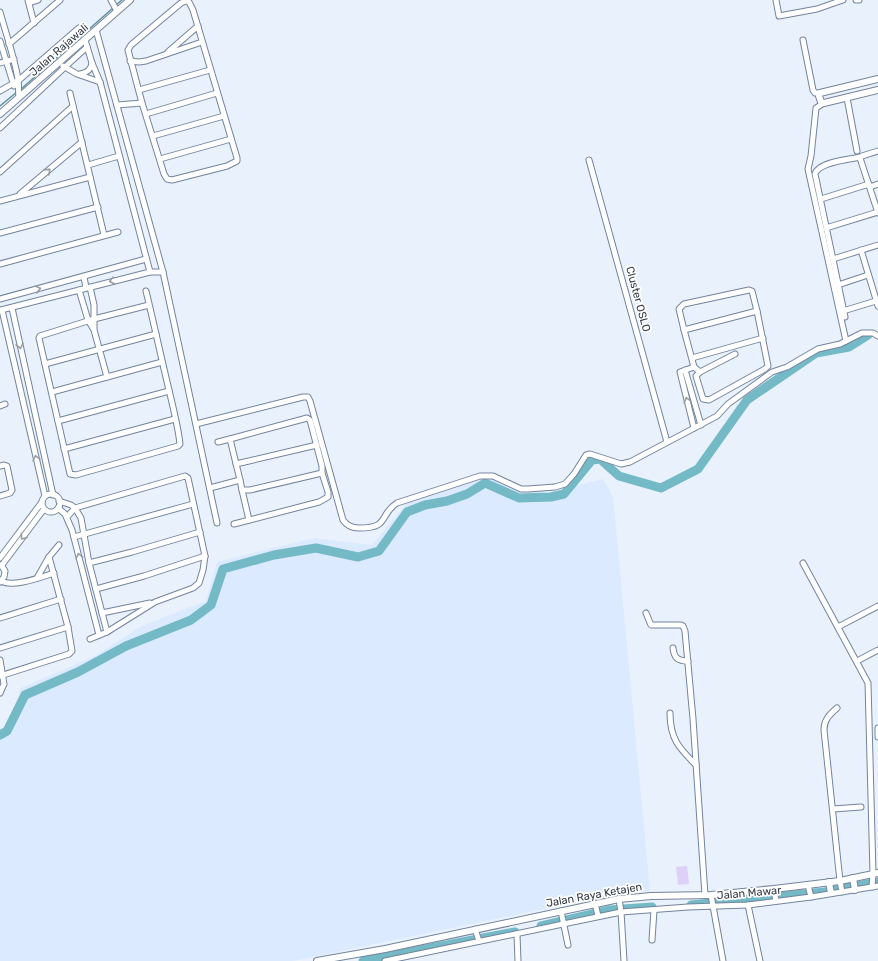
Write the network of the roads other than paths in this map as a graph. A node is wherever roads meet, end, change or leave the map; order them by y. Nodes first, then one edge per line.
1 (38, 0) edge
2 (60, 0) edge
3 (130, 0) edge
4 (776, 0) edge
5 (843, 0) edge
6 (28, 1) edge
7 (833, 2) edge
8 (114, 6) edge
9 (0, 12) edge
10 (34, 23) junction
11 (198, 26) junction
12 (79, 28) dead end
13 (96, 30) junction
14 (85, 40) junction
15 (803, 40) dead end
16 (0, 41) edge
17 (202, 42) junction
18 (9, 44) junction
19 (88, 48) junction
20 (165, 54) junction
21 (14, 59) junction
22 (6, 61) junction
23 (130, 61) junction
24 (0, 63) edge
25 (92, 63) junction
26 (62, 65) junction
27 (210, 70) junction
28 (77, 74) junction
29 (878, 79) edge
30 (19, 80) junction
31 (100, 82) junction
32 (12, 84) junction
33 (139, 90) junction
34 (878, 90) edge
35 (0, 91) edge
36 (19, 92) junction
37 (70, 93) dead end
38 (217, 93) junction
39 (819, 93) junction
40 (847, 98) junction
41 (142, 102) junction
42 (824, 103) junction
43 (117, 105) junction
44 (73, 106) junction
45 (816, 108) junction
46 (0, 114) edge
47 (146, 114) junction
48 (224, 116) junction
49 (0, 128) edge
50 (153, 136) junction
51 (231, 140) junction
52 (82, 142) junction
53 (857, 151) dead end
54 (878, 151) edge
55 (119, 156) junction
56 (861, 157) junction
57 (160, 159) junction
58 (589, 160) dead end
59 (88, 165) junction
60 (0, 172) edge
61 (90, 177) junction
62 (878, 184) edge
63 (869, 185) junction
64 (18, 196) junction
65 (821, 199) junction
66 (0, 201) edge
67 (98, 207) junction
68 (878, 212) edge
69 (826, 228) junction
70 (118, 232) dead end
71 (0, 233) edge
72 (104, 235) junction
73 (878, 245) edge
74 (861, 250) junction
75 (146, 259) junction
76 (833, 259) junction
77 (0, 264) edge
78 (150, 272) junction
79 (163, 272) junction
80 (868, 275) junction
81 (84, 277) junction
82 (838, 285) junction
83 (88, 288) junction
84 (79, 290) junction
85 (146, 291) dead end
86 (0, 299) edge
87 (93, 302) junction
88 (877, 303) edge
89 (149, 304) junction
90 (84, 305) junction
91 (12, 308) junction
92 (1, 310) edge
93 (757, 311) junction
94 (843, 311) junction
95 (94, 318) junction
96 (845, 318) dead end
97 (88, 320) junction
98 (94, 330) junction
99 (684, 330) junction
100 (156, 334) junction
101 (878, 336) edge
102 (763, 338) junction
103 (846, 340) junction
104 (98, 350) junction
105 (735, 354) dead end
106 (692, 358) junction
107 (162, 362) junction
108 (45, 364) junction
109 (694, 367) junction
110 (682, 371) junction
111 (700, 372) junction
112 (107, 377) junction
113 (52, 392) junction
114 (169, 392) junction
115 (175, 419) junction
116 (58, 421) junction
117 (196, 424) junction
118 (701, 425) junction
119 (694, 428) junction
120 (230, 439) junction
121 (218, 442) dead end
122 (667, 442) junction
123 (317, 445) junction
124 (64, 448) junction
125 (236, 464) junction
126 (0, 466) edge
127 (322, 473) junction
128 (240, 480) junction
129 (210, 488) junction
130 (242, 490) junction
131 (53, 494) junction
132 (0, 496) edge
133 (45, 496) junction
134 (59, 501) junction
135 (42, 502) junction
136 (193, 504) junction
137 (58, 508) junction
138 (75, 508) junction
139 (44, 509) junction
140 (67, 517) junction
141 (249, 520) junction
142 (217, 523) dead end
143 (234, 524) dead end
144 (200, 532) junction
145 (83, 535) junction
146 (74, 537) junction
147 (59, 545) dead end
148 (205, 556) junction
149 (49, 557) junction
150 (0, 558) edge
151 (89, 563) junction
152 (803, 563) dead end
153 (1, 565) edge
154 (54, 573) junction
155 (92, 577) junction
156 (37, 578) junction
157 (84, 579) junction
158 (0, 582) edge
159 (96, 590) junction
160 (60, 599) junction
161 (155, 602) junction
162 (99, 603) junction
163 (91, 606) junction
164 (878, 606) edge
165 (102, 613) junction
166 (646, 614) dead end
167 (0, 618) edge
168 (68, 627) junction
169 (838, 627) junction
170 (106, 632) junction
171 (98, 634) junction
172 (90, 639) dead end
173 (0, 648) edge
174 (673, 648) dead end
175 (878, 650) edge
176 (0, 660) edge
177 (688, 661) junction
178 (857, 661) junction
179 (2, 675) edge
180 (0, 693) edge
181 (837, 708) dead end
182 (670, 713) dead end
183 (878, 728) edge
184 (878, 737) edge
185 (696, 765) junction
186 (861, 807) dead end
187 (833, 809) junction
188 (874, 875) edge
189 (854, 884) junction
190 (872, 886) junction
191 (878, 886) edge
192 (841, 887) junction
193 (830, 889) junction
194 (810, 891) junction
195 (775, 896) junction
196 (710, 900) junction
197 (619, 901) junction
198 (748, 905) junction
199 (597, 910) junction
200 (654, 910) junction
201 (621, 911) junction
202 (562, 913) junction
203 (564, 922) junction
204 (476, 930) junction
205 (517, 934) junction
206 (479, 940) junction
207 (652, 940) dead end
208 (568, 946) dead end
209 (317, 961) edge
210 (384, 961) edge
211 (518, 961) edge
212 (624, 961) edge
213 (723, 961) edge
214 (760, 961) edge

1 - 6 street
2 - 10 street
3 - 8 street, Jalan Rajawali
4 - 7 street
5 - 7 street
6 - 10 street
8 - 13 street, Jalan Rajawali
9 - 18 street
10 - 18 street
11 - 17 street
11 - 20 street
11 - 23 street
12 - 30 street
13 - 14 street, Jalan Rajawali
13 - 43 street
14 - 19 street
14 - 26 street, Jalan Rajawali
15 - 39 street
16 - 22 street
17 - 20 street
17 - 27 street
18 - 21 street
19 - 25 street
19 - 26 street
20 - 23 street
21 - 22 street
21 - 30 street
22 - 24 street
22 - 32 street
23 - 33 street
25 - 28 street
25 - 31 street
26 - 28 street
26 - 36 street, Jalan Rajawali
26 - 49 street
27 - 33 street
27 - 38 street
28 - 31 street
29 - 39 street
30 - 32 street
30 - 36 street
31 - 55 street
32 - 35 street
32 - 36 street
33 - 41 street
34 - 40 street
36 - 46 street, Jalan Rajawali
37 - 44 street
38 - 47 street
38 - 48 street
39 - 42 street
39 - 45 street
40 - 42 street
40 - 53 street
41 - 43 street
41 - 47 street
42 - 45 street
43 - 79 street
44 - 52 street
44 - 60 street
45 - 103 street
47 - 50 street
48 - 50 street
48 - 51 street
50 - 57 street
51 - 57 street
51 - 57 street
52 - 59 street
64 -> 52 street
54 - 56 street
55 - 59 street
55 - 75 street
56 - 63 street
56 - 65 street
58 - 122 street, Cluster OSLO
59 - 61 street
61 - 64 street
61 - 67 street
62 - 63 street
63 - 65 street
63 - 68 street
64 - 66 street
65 - 69 street
67 - 71 street
67 - 72 street
68 - 69 street
69 - 76 street
70 - 72 street
72 - 77 street
73 - 74 street
74 - 76 street
74 - 80 street
75 - 78 street
75 - 81 street
76 - 82 street
78 - 79 street
78 -> 83 street
79 - 117 street
80 - 82 street
80 - 88 street
81 - 83 street
86 -> 81 street
82 - 94 street
83 - 84 street
83 - 87 street
84 - 90 street
84 - 91 street
85 - 89 street
87 - 90 street
87 - 95 street
88 - 94 street
89 - 95 street
89 - 100 street
90 - 97 street
91 - 92 street
91 -> 131 street
133 -> 92 street
93 - 99 street
93 - 99 street
93 - 102 street
94 - 96 street
95 - 97 street
95 - 98 street
97 - 98 street
97 - 108 street
98 - 104 street
99 - 106 street
100 - 104 street
100 - 107 street
101 - 103 street
102 - 106 street
102 - 111 street
103 - 118 street
104 - 108 street
104 - 112 street
105 - 111 street
106 - 109 street
107 - 112 street
107 - 114 street
108 - 113 street
109 - 110 street
109 - 111 street
110 - 118 street
119 -> 110 street
112 - 113 street
113 - 116 street
114 - 115 street
114 - 116 street
115 - 124 street
115 - 124 street
116 - 124 street
117 - 122 street
117 - 129 street
118 - 119 street
119 - 122 street
120 - 121 street
120 - 123 street
120 - 125 street
123 - 125 street
123 - 127 street
125 - 128 street
126 - 132 street
127 - 130 street
127 - 141 street
128 - 129 street
128 - 130 street
129 - 142 street
130 - 141 street
131 - 133 street
131 - 134 street
133 - 135 street
134 - 137 street
134 - 138 street
135 - 139 street
135 - 150 street
136 - 138 street
136 - 144 street
136 - 145 street
137 - 139 street
137 - 140 street
138 - 140 street
138 - 145 street
139 -> 153 street
140 - 146 street
141 - 143 street
144 - 148 street
144 - 151 street
145 - 146 street
145 - 151 street
157 -> 146 street
147 - 149 street
148 - 159 street
148 - 161 street
149 - 154 street
149 - 156 street
151 - 155 street
152 - 169 street
153 - 158 street
154 - 156 street
154 - 160 street
155 - 157 street
155 - 159 street
156 - 158 street
157 - 163 street
159 - 162 street
160 - 167 street
160 - 168 street
161 - 165 street
161 - 170 street
162 - 163 street
162 - 165 street
163 - 171 street
164 - 169 street
165 - 170 street
166 - 177 street
168 - 173 street
168 - 179 street
169 - 178 street
170 - 171 street
171 - 172 street
174 - 177 street
175 - 178 street
176 - 179 street
177 - 185 street
178 - 188 street
179 - 180 street
181 - 187 street
182 - 185 street
183 - 184 street
185 - 196 street
186 - 187 street
187 - 192 street
188 - 189 street, Jalan Raya Ketajen
188 - 190 street
189 - 190 street, Jalan Mawar
189 - 192 street, Jalan Raya Ketajen
189 - 192 street, Jalan Mawar
190 - 191 street, Jalan Mawar
192 - 193 street, Jalan Raya Ketajen
192 - 193 street, Jalan Mawar
193 - 194 street, Jalan Raya Ketajen
193 - 194 street, Jalan Mawar
194 - 195 street, Jalan Raya Ketajen
194 - 195 street, Jalan Mawar
195 - 196 street, Jalan Raya Ketajen
195 - 198 street, Jalan Mawar
196 - 197 street, Jalan Raya Ketajen
196 - 198 street, Jalan Mawar
196 - 200 street, Jalan Mawar
196 - 213 street
197 - 199 street, Jalan Raya Ketajen
197 - 201 street
198 - 214 street
199 - 201 street, Jalan Mawar
199 - 202 street, Jalan Raya Ketajen
199 - 203 street, Jalan Mawar
200 - 201 street, Jalan Mawar
200 - 207 street
201 - 212 street
202 - 203 street
202 - 204 street, Jalan Raya Ketajen
203 - 205 street, Jalan Mawar
203 - 208 street
204 - 206 street
204 - 209 street, Jalan Raya Ketajen
205 - 206 street, Jalan Mawar
205 - 211 street
206 - 210 street, Jalan Mawar

